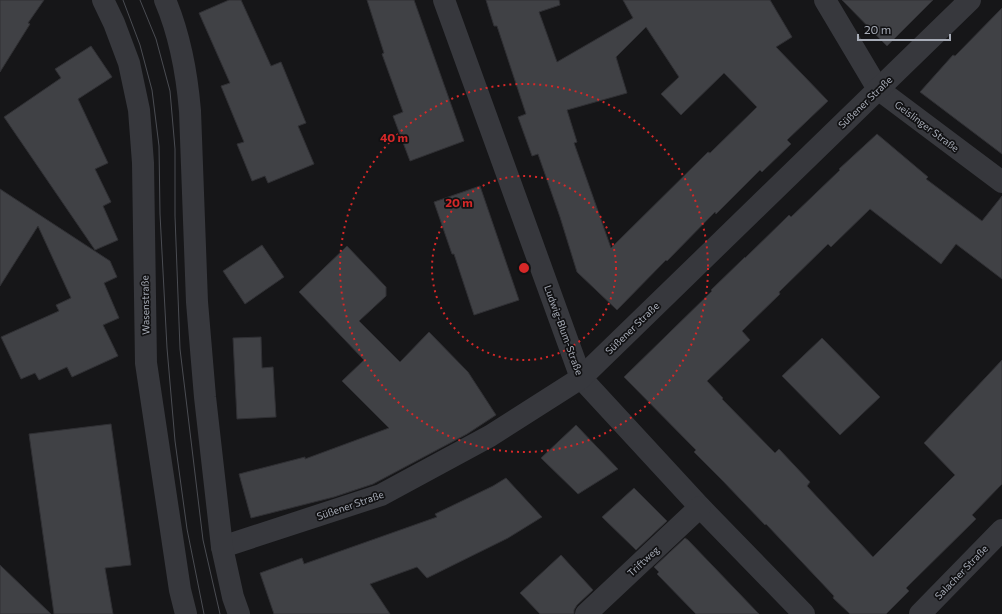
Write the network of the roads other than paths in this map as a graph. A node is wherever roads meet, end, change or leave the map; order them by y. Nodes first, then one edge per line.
1 (103, 0) edge
2 (165, 0) edge
3 (444, 0) edge
4 (825, 0) edge
5 (970, 0) edge
6 (878, 89) junction
7 (1002, 182) edge
8 (581, 378) junction
9 (700, 507) junction
10 (999, 538) edge
11 (222, 547) junction
12 (186, 614) edge
13 (239, 614) edge
14 (586, 614) edge
15 (804, 614) edge
16 (920, 614) edge

1 - 12 street, Wasenstraße
2 - 11 street
3 - 8 street, Ludwig-Blum-Straße
4 - 6 street, Geislinger Straße
5 - 6 street, Süßener Straße
6 - 7 street, Geislinger Straße
6 - 8 street, Süßener Straße
8 - 9 street, Ludwig-Blum-Straße
8 - 11 street, Süßener Straße
9 - 14 street, Triftweg
9 - 15 street, Ludwig-Blum-Straße
10 - 16 street, Salacher Straße
11 - 13 street

